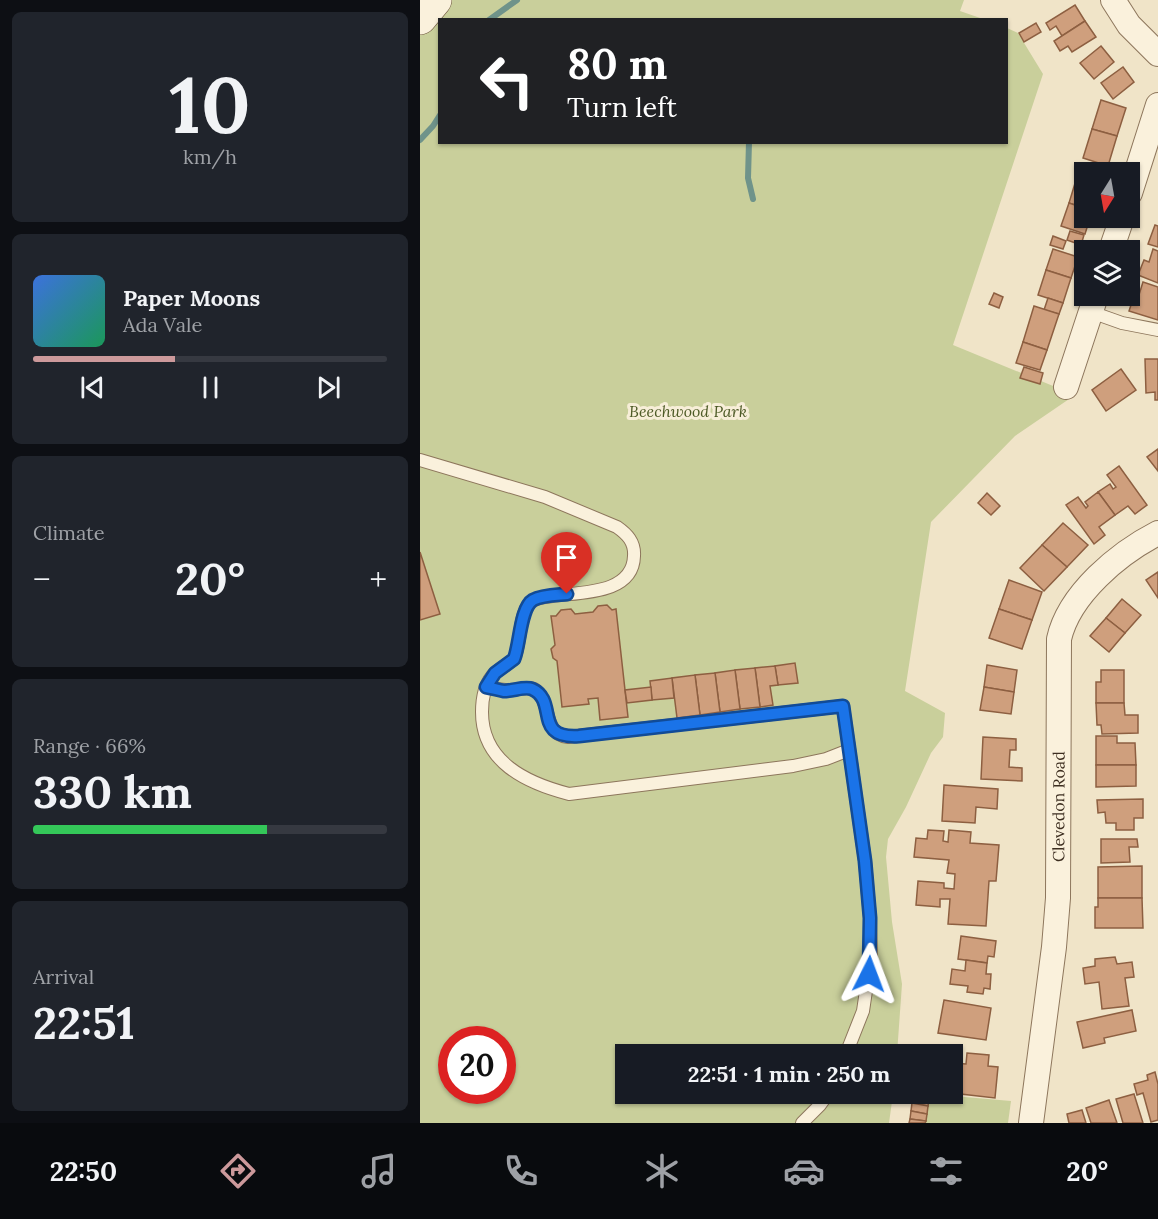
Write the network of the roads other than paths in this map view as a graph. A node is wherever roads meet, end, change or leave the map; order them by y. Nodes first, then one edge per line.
1 (1113, 0) edge
2 (1158, 54) edge
3 (1158, 105) edge
4 (1140, 162) edge
5 (1093, 306) edge
6 (1097, 306) edge
7 (1158, 330) edge
8 (1066, 387) dead end
9 (420, 460) edge
10 (1158, 532) edge
11 (486, 687) junction
12 (849, 750) junction
13 (850, 1044) edge
14 (821, 1104) edge
15 (802, 1123) edge
16 (1031, 1123) edge

1 - 2 street
3 - 4 street
5 - 8 street
6 - 7 lane
9 - 11 lane
10 - 16 street, Clevedon Road
11 - 12 lane
11 - 12 lane
12 - 13 lane
14 - 15 lane

